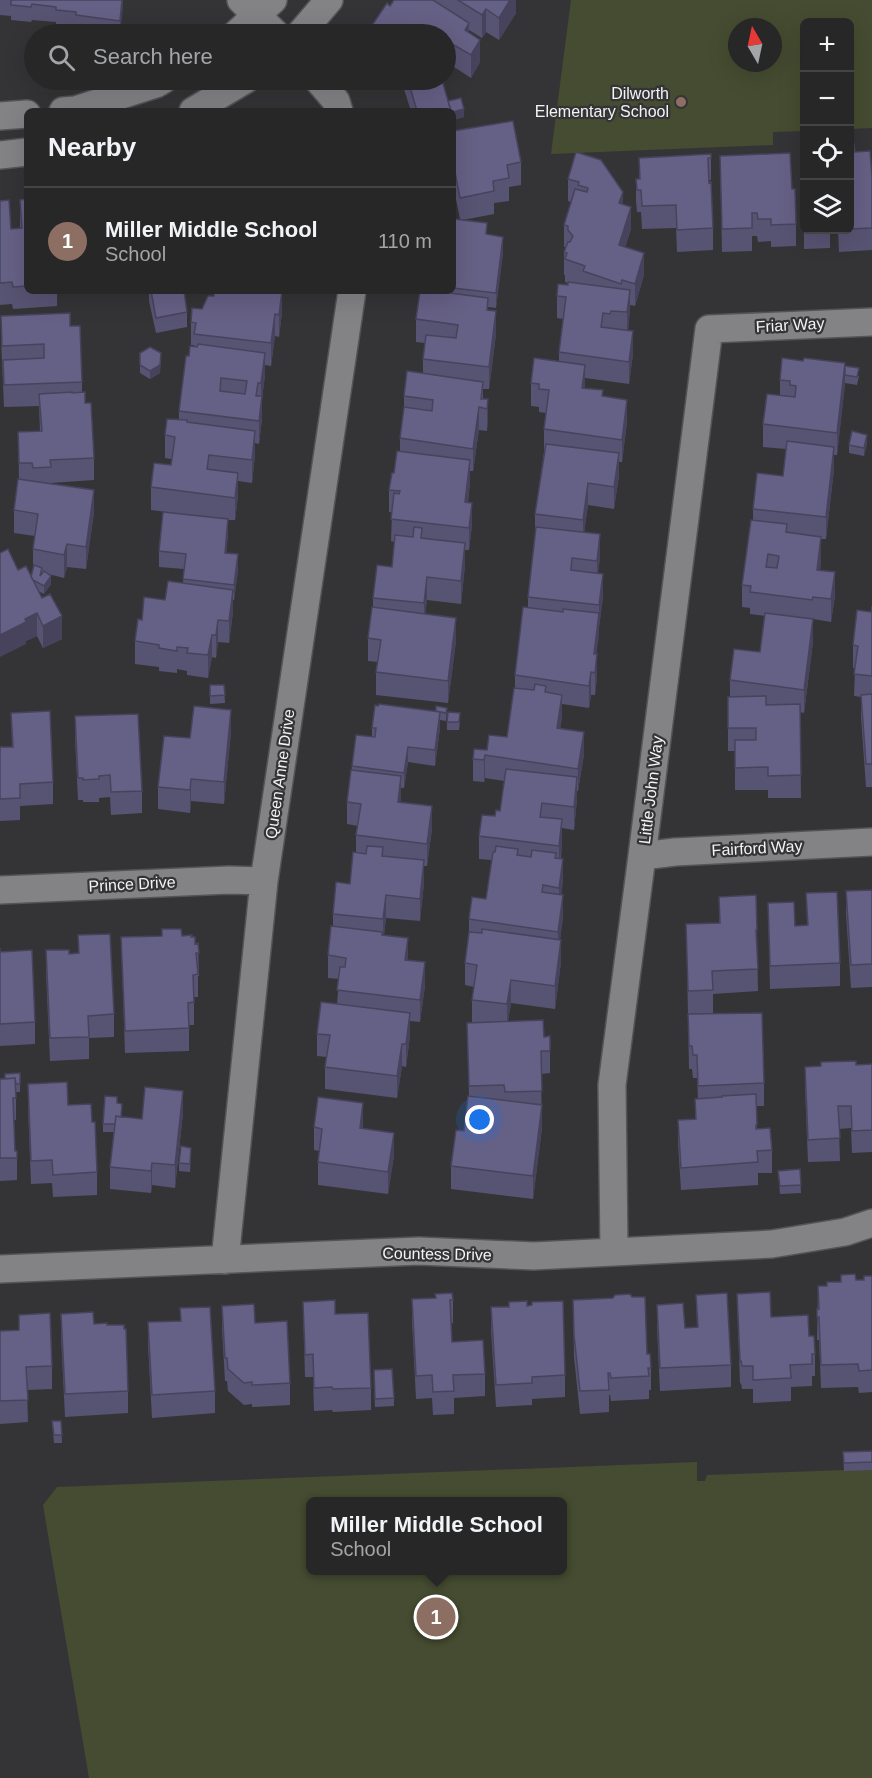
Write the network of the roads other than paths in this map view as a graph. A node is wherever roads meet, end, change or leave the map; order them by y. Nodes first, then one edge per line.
1 (329, 0) edge
2 (262, 13) edge
3 (248, 24) edge
4 (309, 24) edge
5 (137, 90) edge
6 (228, 90) edge
7 (327, 90) edge
8 (81, 108) edge
9 (198, 108) edge
10 (338, 108) edge
11 (24, 114) edge
12 (0, 117) edge
13 (24, 152) edge
14 (0, 155) edge
15 (352, 294) edge
16 (872, 322) edge
17 (709, 329) joint
18 (872, 842) edge
19 (642, 856) junction
20 (264, 881) junction
21 (0, 890) edge
22 (872, 1223) edge
23 (614, 1251) junction
24 (225, 1260) junction
25 (0, 1269) edge

1 - 4 street
2 - 3 street
5 - 8 street
6 - 9 street
7 - 10 street
11 - 12 street
13 - 14 street
15 - 20 street, Queen Anne Drive
16 - 17 street, Friar Way
17 - 19 street, Little John Way
18 - 19 street, Fairford Way
19 - 23 street, Little John Way
20 - 21 street, Prince Drive
20 - 24 street, Queen Anne Drive
22 - 23 street, Countess Drive
23 - 24 street, Countess Drive
24 - 25 street, Countess Drive

